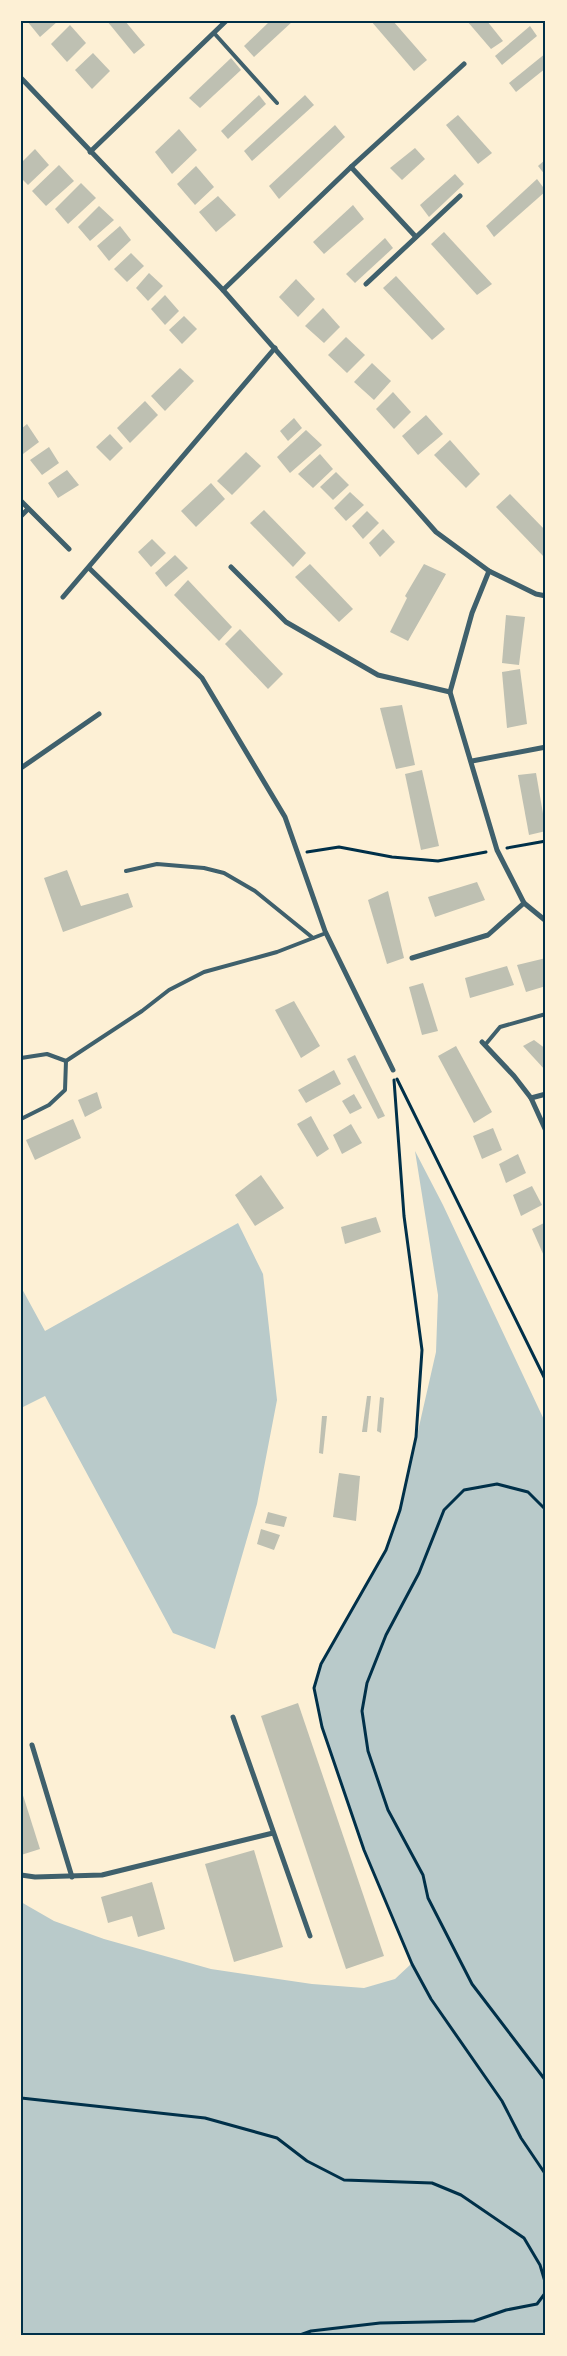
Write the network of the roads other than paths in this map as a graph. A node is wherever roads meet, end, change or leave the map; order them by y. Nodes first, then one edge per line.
1 (226, 21) edge
2 (214, 34) junction
3 (464, 64) dead end
4 (21, 78) edge
5 (277, 103) dead end
6 (90, 152) junction
7 (351, 167) junction
8 (460, 196) dead end
9 (416, 237) junction
10 (366, 284) dead end
11 (223, 290) junction
12 (275, 348) junction
13 (21, 501) edge
14 (28, 508) junction
15 (21, 516) edge
16 (69, 549) dead end
17 (231, 567) dead end
18 (89, 568) junction
19 (489, 571) junction
20 (546, 596) edge
21 (63, 597) dead end
22 (450, 692) junction
23 (99, 714) dead end
24 (546, 747) edge
25 (472, 761) junction
26 (21, 768) edge
27 (126, 871) dead end
28 (524, 903) junction
29 (546, 921) edge
30 (326, 933) junction
31 (313, 938) junction
32 (412, 958) dead end
33 (546, 1014) edge
34 (484, 1043) joint
35 (21, 1058) edge
36 (66, 1061) junction
37 (393, 1070) road end
38 (546, 1094) edge
39 (531, 1098) junction
40 (21, 1119) edge
41 (546, 1131) edge
42 (233, 1716) dead end
43 (32, 1745) dead end
44 (274, 1833) junction
45 (21, 1875) edge
46 (72, 1877) junction
47 (310, 1936) dead end

1 - 2 street
2 - 5 lane
2 - 6 street
3 - 7 street
4 - 6 street
6 - 11 street
7 - 9 street
7 - 11 street
8 - 9 street
9 - 10 street
11 - 12 street
12 - 18 street
12 - 19 street
13 - 14 street
14 - 15 street
14 - 16 street
17 - 22 street
18 - 21 street
18 - 30 street
19 - 20 street
19 - 22 street
22 - 25 street
23 - 26 street
24 - 25 street
25 - 28 street
27 - 31 lane
28 - 29 street
28 - 32 street
30 - 31 lane
30 - 37 street
31 - 36 lane
33 - 34 lane
34 - 39 street
35 - 36 lane
36 - 40 lane
38 - 39 street
39 - 41 street
42 - 44 street
43 - 46 street
44 - 46 street
44 - 47 street
45 - 46 street

